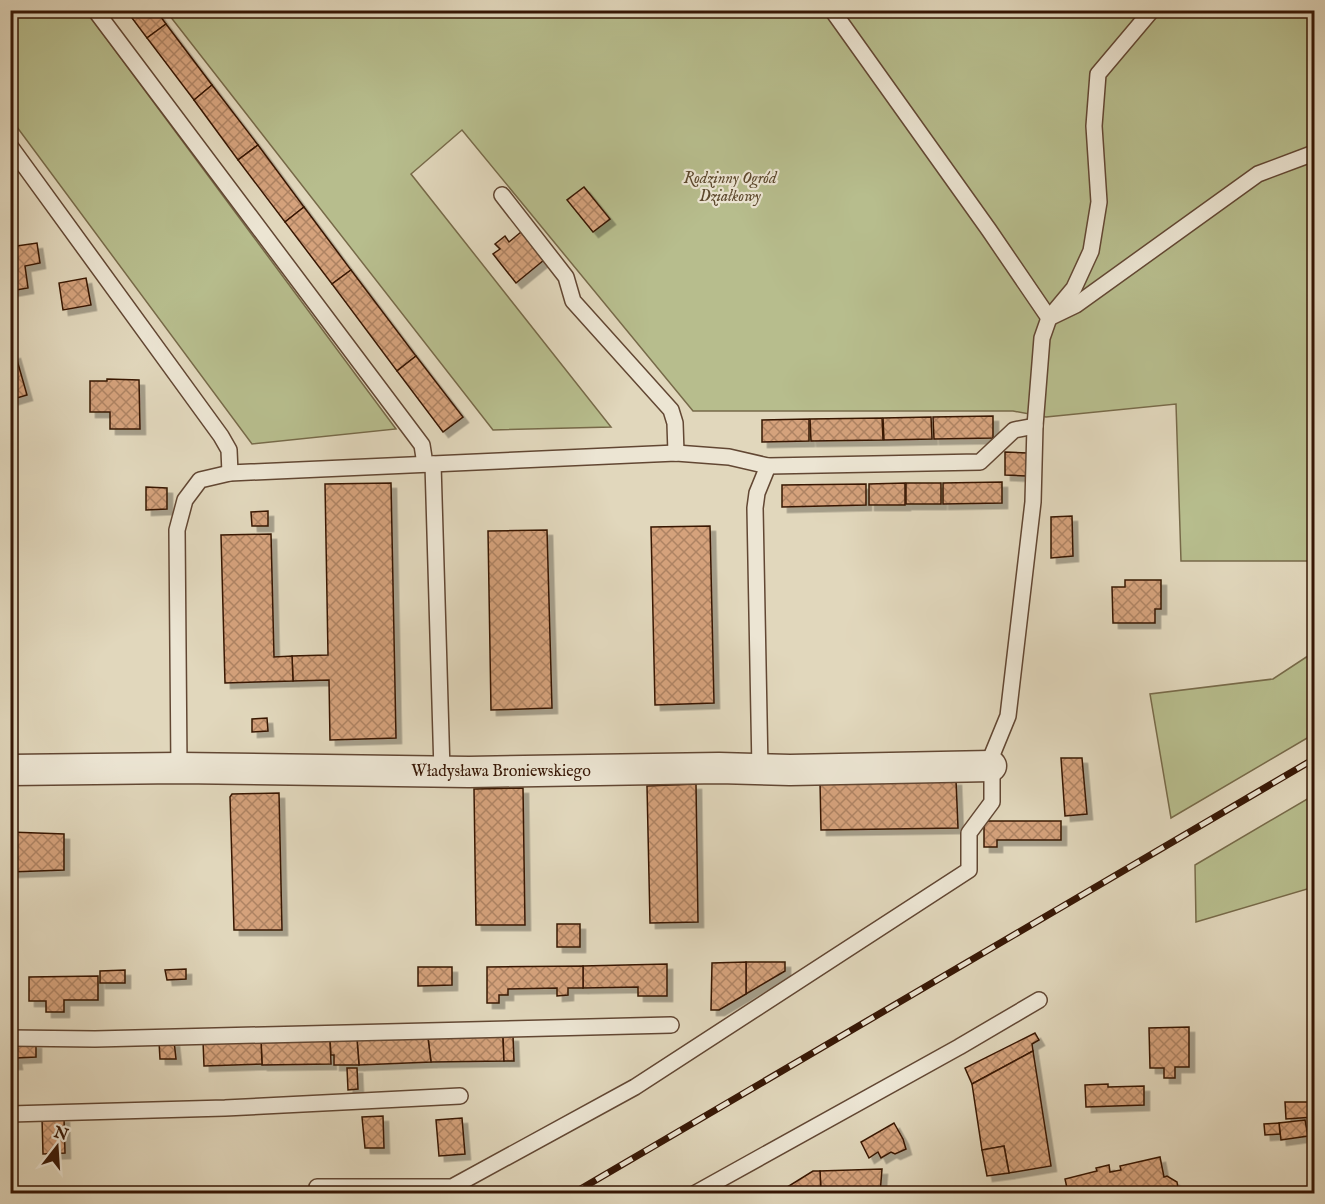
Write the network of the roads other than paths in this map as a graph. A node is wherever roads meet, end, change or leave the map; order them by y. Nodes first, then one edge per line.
1 (95, 10) edge
2 (832, 10) edge
3 (1152, 10) edge
4 (10, 146) edge
5 (1314, 153) edge
6 (502, 195) dead end
7 (1049, 318) junction
8 (1035, 426) junction
9 (676, 453) junction
10 (429, 464) junction
11 (768, 466) junction
12 (230, 473) junction
13 (991, 766) junction
14 (179, 768) junction
15 (760, 769) junction
16 (10, 770) edge
17 (442, 771) junction
18 (1039, 1000) dead end
19 (671, 1025) dead end
20 (10, 1038) edge
21 (460, 1096) dead end
22 (10, 1114) edge
23 (317, 1187) dead end
24 (694, 1194) edge

1 - 10 lane
2 - 7 lane
3 - 7 lane
4 - 12 lane
5 - 7 lane
6 - 9 lane
7 - 8 lane
8 - 11 lane
8 - 13 lane
9 - 10 lane
9 - 11 lane
10 - 12 lane
10 - 17 lane
11 - 15 lane
12 - 14 lane
13 - 15 street, Władysława Broniewskiego
13 - 23 lane
14 - 16 street, Władysława Broniewskiego
14 - 17 street, Władysława Broniewskiego
15 - 17 street, Władysława Broniewskiego
18 - 24 lane
19 - 20 lane
21 - 22 lane

